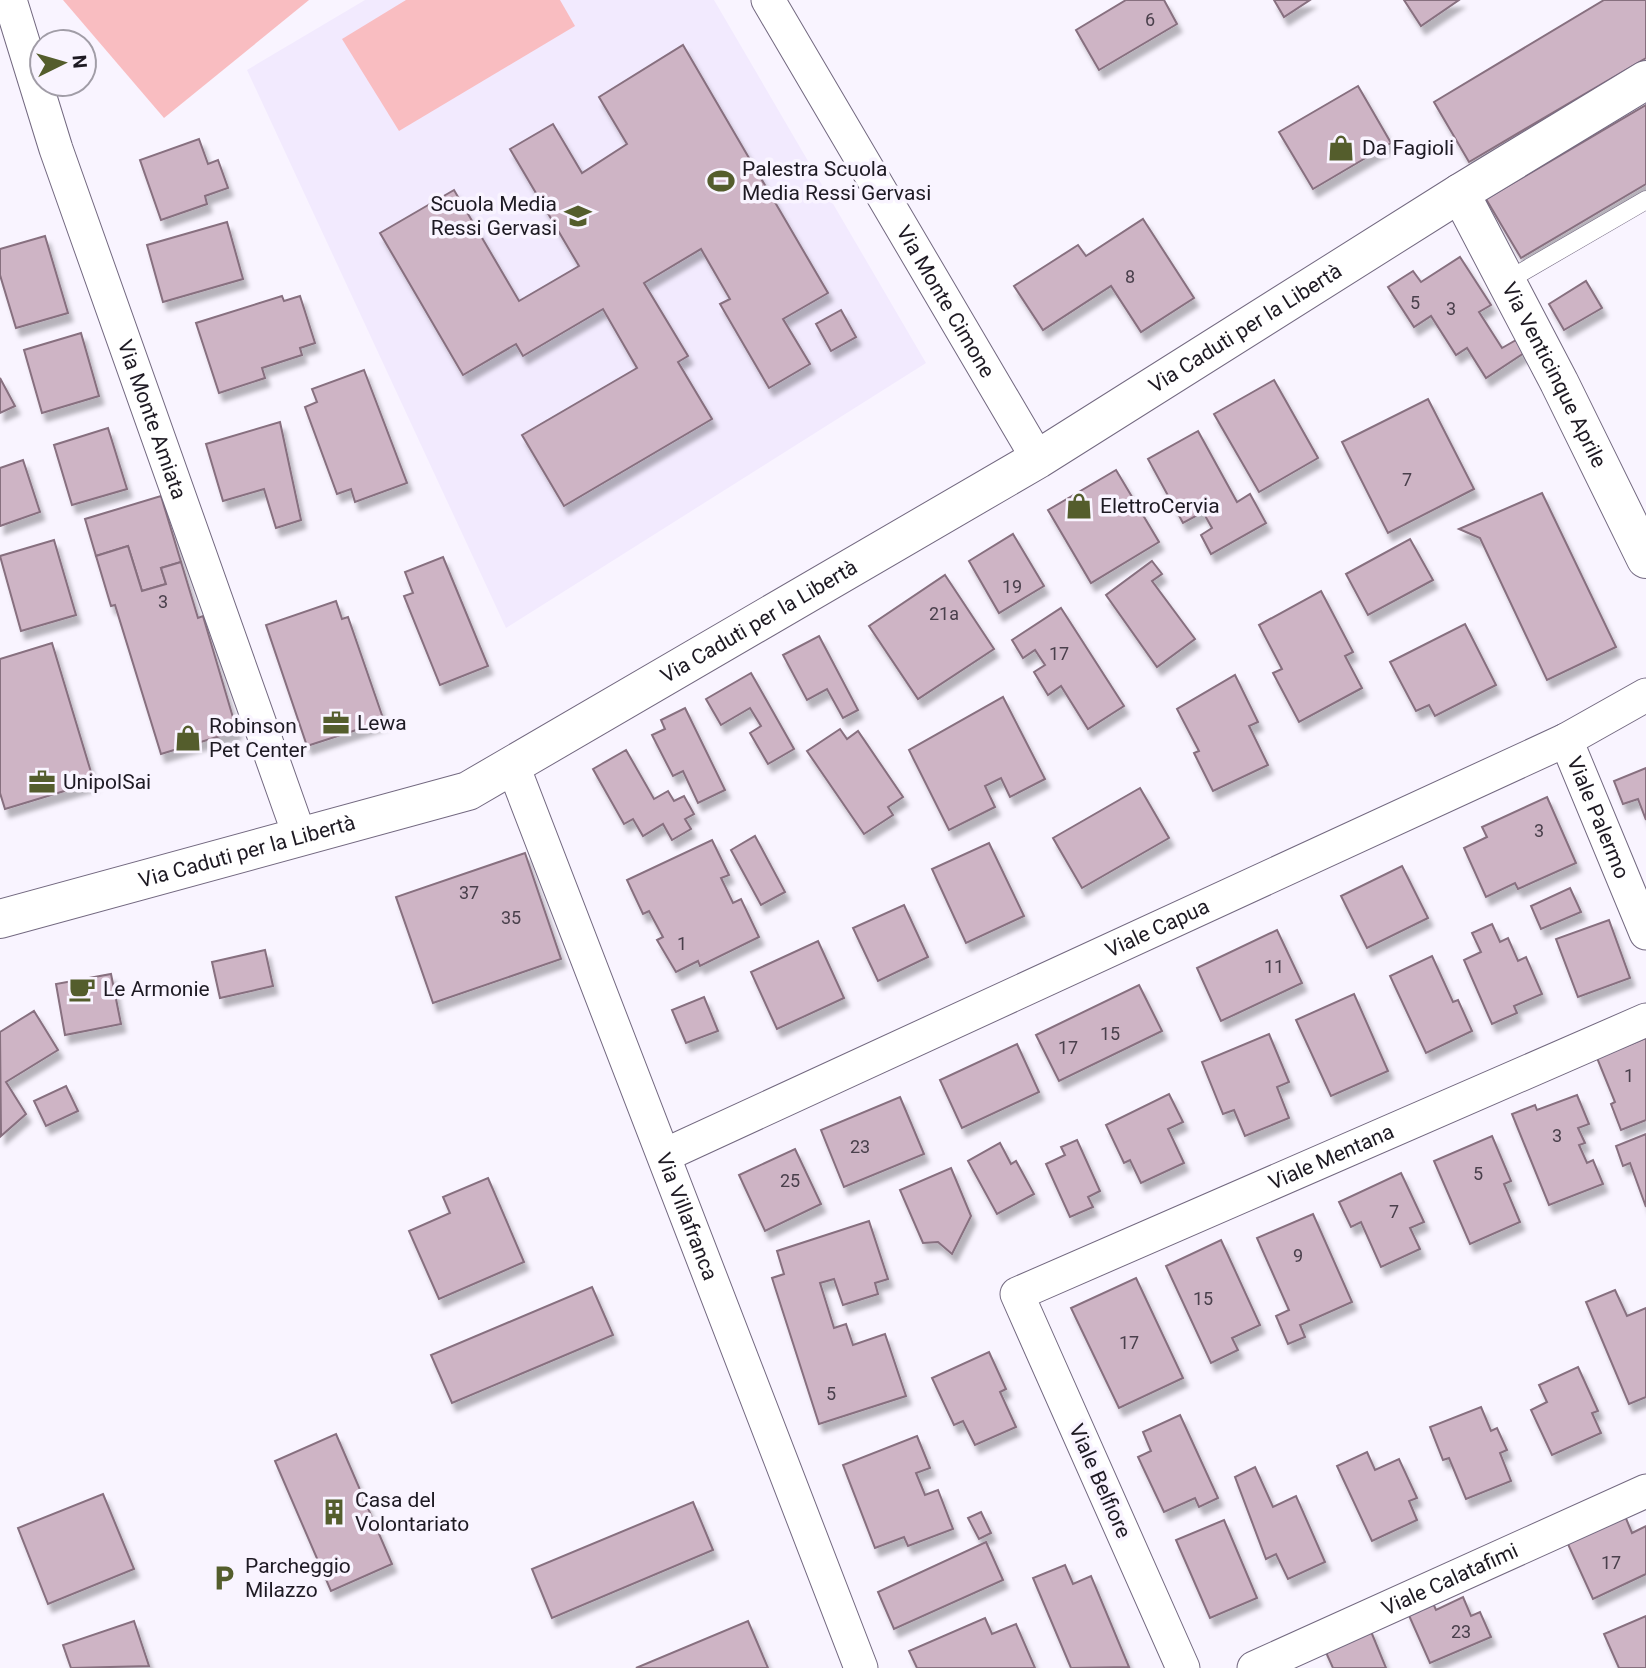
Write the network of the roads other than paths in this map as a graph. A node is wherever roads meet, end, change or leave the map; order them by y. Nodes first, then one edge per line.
1 (10, 0) edge
2 (768, 0) edge
3 (1646, 80) edge
4 (1460, 193) junction
5 (1646, 200) edge
6 (1505, 282) junction
7 (1038, 459) junction
8 (1646, 559) edge
9 (1646, 695) edge
10 (1566, 740) junction
11 (513, 766) junction
12 (300, 837) junction
13 (0, 919) edge
14 (1646, 933) edge
15 (1646, 1020) edge
16 (665, 1156) junction
17 (1017, 1294) joint
18 (1646, 1491) edge
19 (861, 1668) edge
20 (1183, 1668) edge
21 (1254, 1668) edge

1 - 12 street, Via Monte Amiata
2 - 7 street, Via Monte Cimone
3 - 4 street, Via Caduti per la Libertà
4 - 6 street, Via Venticinque Aprile
4 - 7 street, Via Caduti per la Libertà
5 - 6 lane
6 - 8 street, Via Venticinque Aprile
7 - 11 street, Via Caduti per la Libertà
9 - 10 street, Viale Capua
10 - 14 street, Viale Palermo
10 - 16 street, Viale Capua
11 - 12 street, Via Caduti per la Libertà
11 - 16 street, Via Villafranca
12 - 13 street, Via Caduti per la Libertà
15 - 17 street, Viale Mentana
16 - 19 street, Via Villafranca
17 - 20 street, Viale Belfiore
18 - 21 street, Viale Calatafimi

